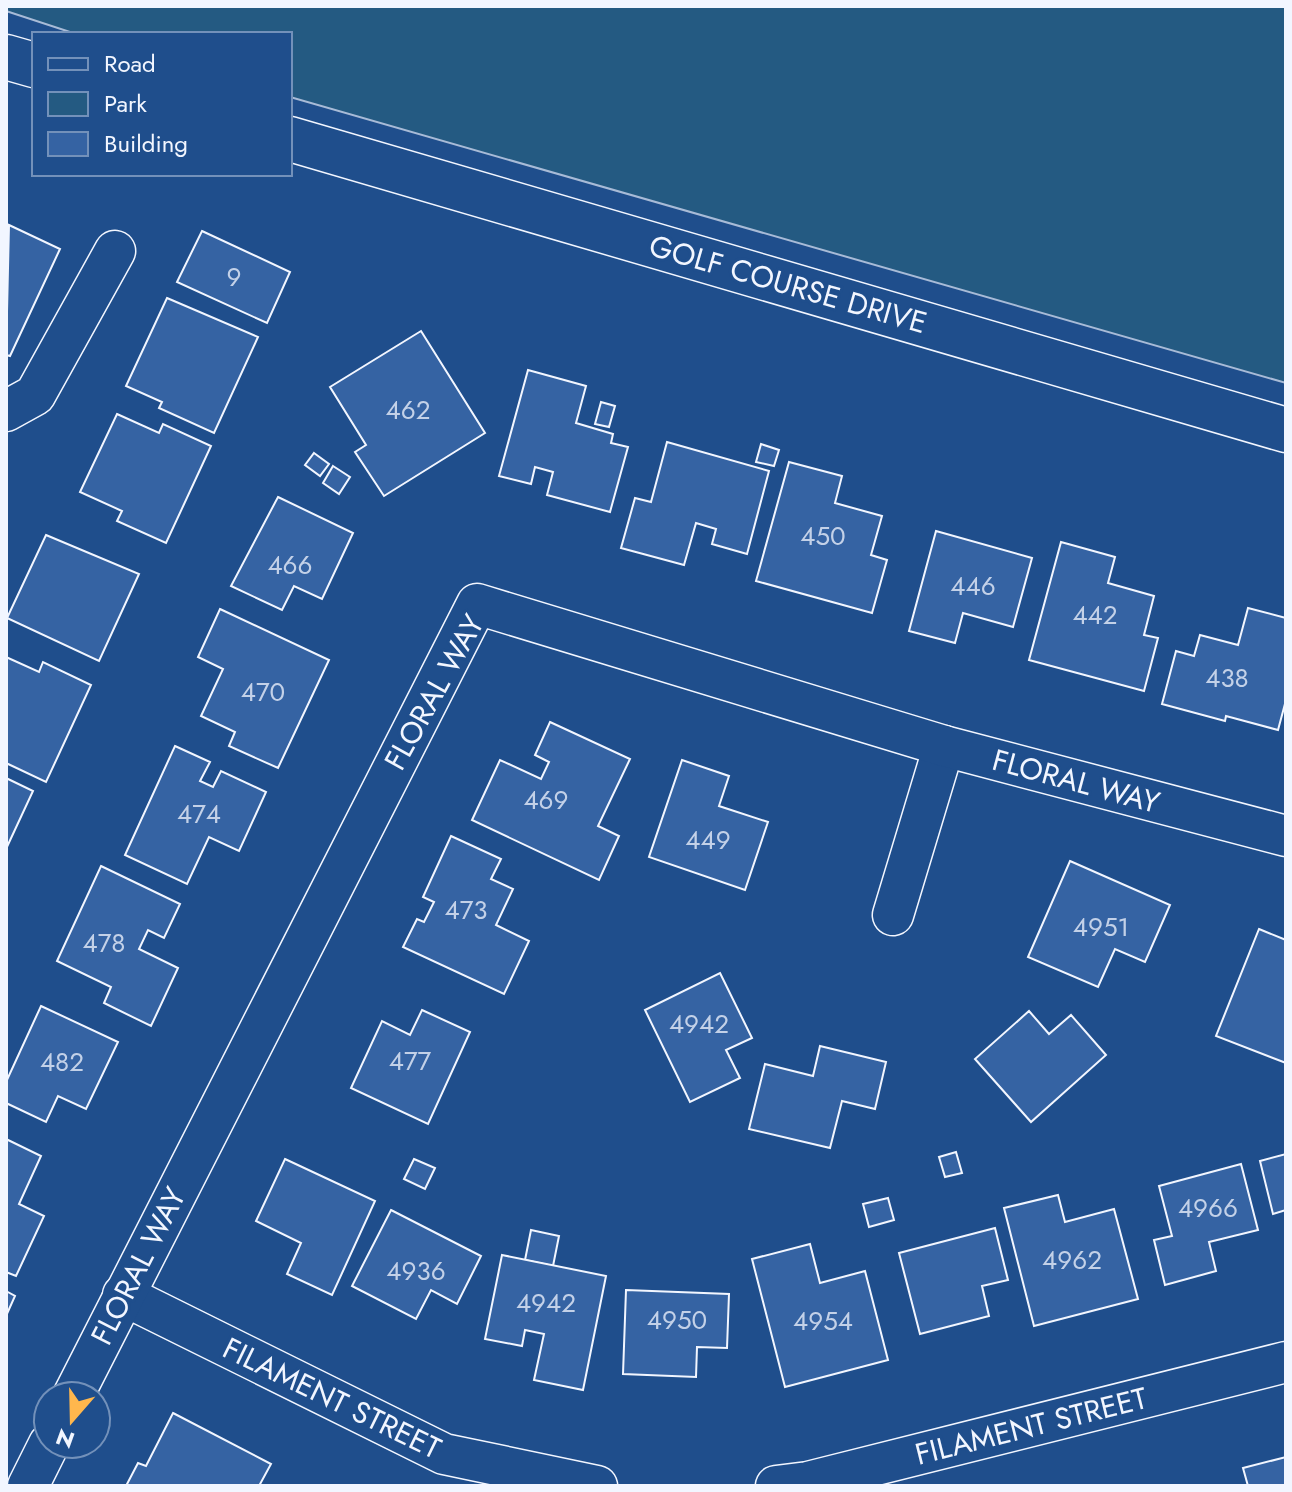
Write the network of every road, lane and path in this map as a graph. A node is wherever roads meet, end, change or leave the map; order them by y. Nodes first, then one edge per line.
1 (6, 57) edge
2 (32, 64) edge
3 (292, 140) edge
4 (115, 251) dead end
5 (6, 411) edge
6 (1286, 430) edge
7 (944, 746) junction
8 (1286, 836) edge
9 (893, 915) dead end
10 (123, 1295) junction
11 (1286, 1362) edge
12 (81, 1380) edge
13 (41, 1460) edge
14 (28, 1486) edge
15 (597, 1486) edge
16 (776, 1486) edge

1 - 2 street
3 - 6 street, GOLF COURSE DRIVE
4 - 5 street
7 - 8 street, FLORAL WAY
7 - 9 street
7 - 10 street, FLORAL WAY
10 - 12 street, FLORAL WAY
10 - 15 street, FILAMENT STREET
11 - 16 street, FILAMENT STREET
13 - 14 street

